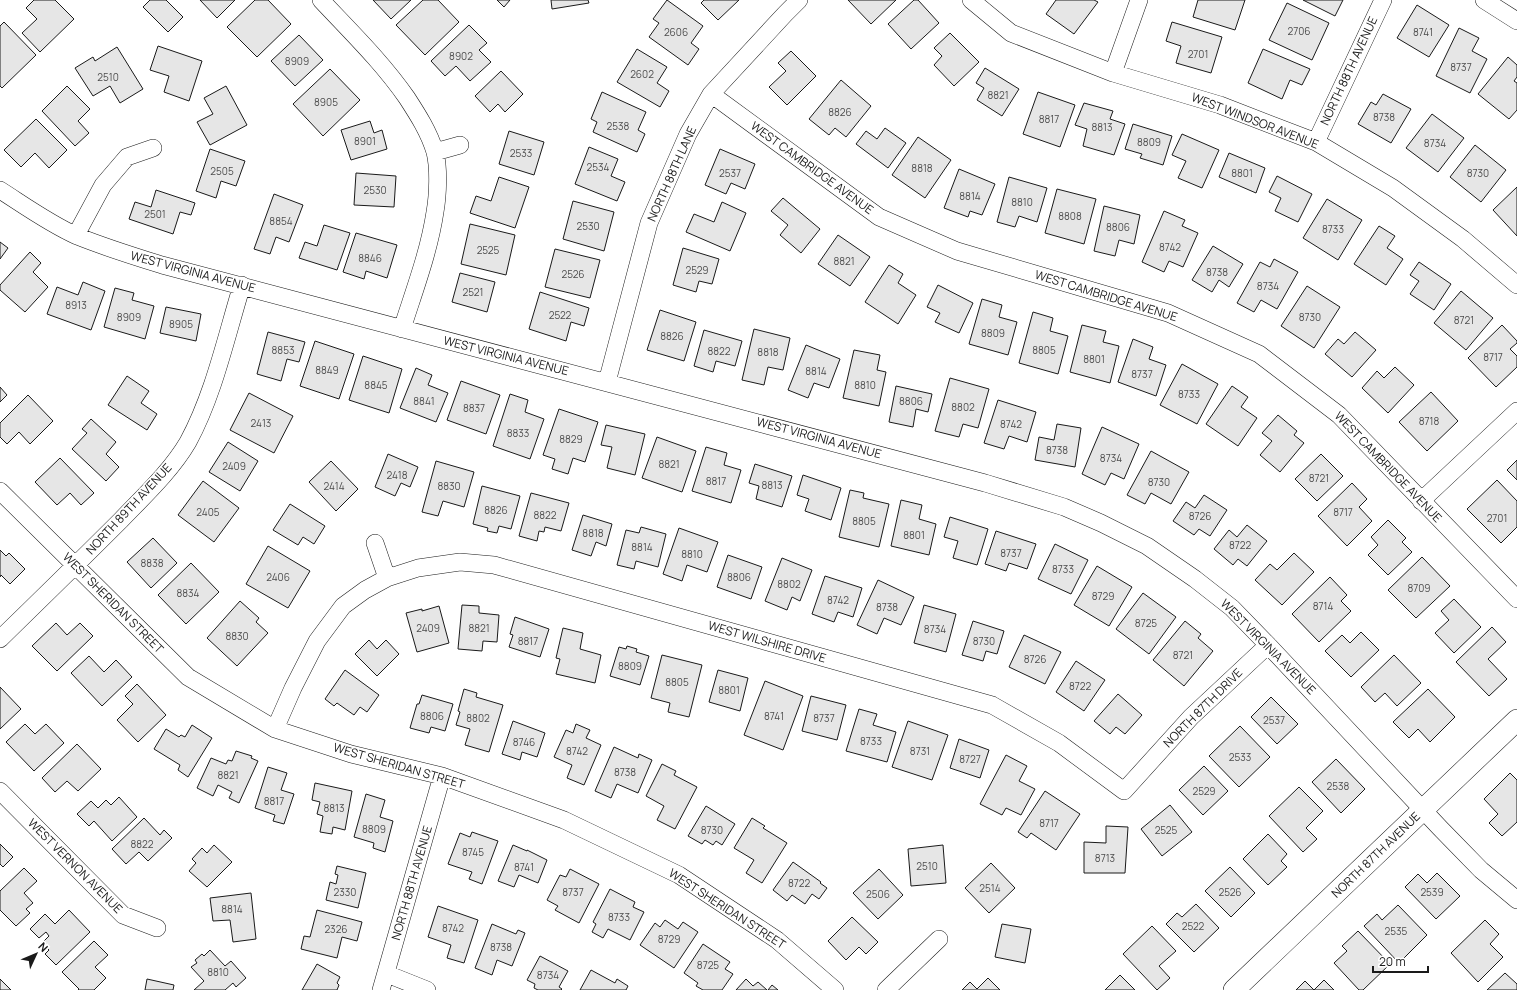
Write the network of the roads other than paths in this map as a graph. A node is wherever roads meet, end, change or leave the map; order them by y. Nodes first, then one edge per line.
1 (321, 0) edge
2 (799, 0) edge
3 (971, 0) edge
4 (1139, 0) edge
5 (1383, 0) edge
6 (1484, 0) edge
7 (1517, 20) edge
8 (1113, 73) junction
9 (711, 94) junction
10 (1316, 142) junction
11 (460, 145) dead end
12 (153, 148) dead end
13 (435, 152) junction
14 (0, 190) edge
15 (76, 235) junction
16 (242, 285) junction
17 (1517, 285) edge
18 (402, 329) junction
19 (607, 382) junction
20 (1517, 411) edge
21 (0, 491) edge
22 (1421, 500) junction
23 (375, 543) dead end
24 (75, 566) junction
25 (387, 578) junction
26 (1517, 599) edge
27 (0, 639) edge
28 (1268, 646) junction
29 (1517, 720) edge
30 (275, 729) junction
31 (442, 776) junction
32 (0, 791) edge
33 (1124, 791) joint
34 (1422, 810) junction
35 (1517, 900) edge
36 (157, 928) dead end
37 (939, 939) dead end
38 (384, 982) edge
39 (427, 990) edge
40 (835, 990) edge
41 (886, 990) edge
42 (1234, 990) edge

1 - 13 street
2 - 9 street, NORTH 88TH LANE
3 - 8 street, WEST WINDSOR AVENUE
4 - 8 street
5 - 10 street, NORTH 88TH AVENUE
6 - 7 street
8 - 10 street, WEST WINDSOR AVENUE
9 - 19 street, NORTH 88TH LANE
9 - 22 street, WEST CAMBRIDGE AVENUE
10 - 17 street, WEST WINDSOR AVENUE
11 - 13 street
12 - 15 street
13 - 18 street
14 - 15 street, WEST VIRGINIA AVENUE
15 - 16 street, WEST VIRGINIA AVENUE
16 - 18 street, WEST VIRGINIA AVENUE
16 - 24 street, NORTH 89TH AVENUE
18 - 19 street, WEST VIRGINIA AVENUE
19 - 28 street, WEST VIRGINIA AVENUE
20 - 22 street
21 - 24 street, WEST SHERIDAN STREET
22 - 26 street, WEST CAMBRIDGE AVENUE
23 - 25 street
24 - 27 street, NORTH 89TH AVENUE
24 - 30 street, WEST SHERIDAN STREET
25 - 30 street
25 - 33 street, WEST WILSHIRE DRIVE
28 - 33 street, NORTH 87TH DRIVE
28 - 34 street, WEST VIRGINIA AVENUE
29 - 34 street, NORTH 87TH AVENUE
30 - 31 street, WEST SHERIDAN STREET
31 - 38 street, NORTH 88TH AVENUE
31 - 40 street, WEST SHERIDAN STREET
32 - 36 street, WEST VERNON AVENUE
34 - 35 street, WEST VIRGINIA AVENUE
34 - 42 street, NORTH 87TH AVENUE
37 - 41 street
38 - 39 street

